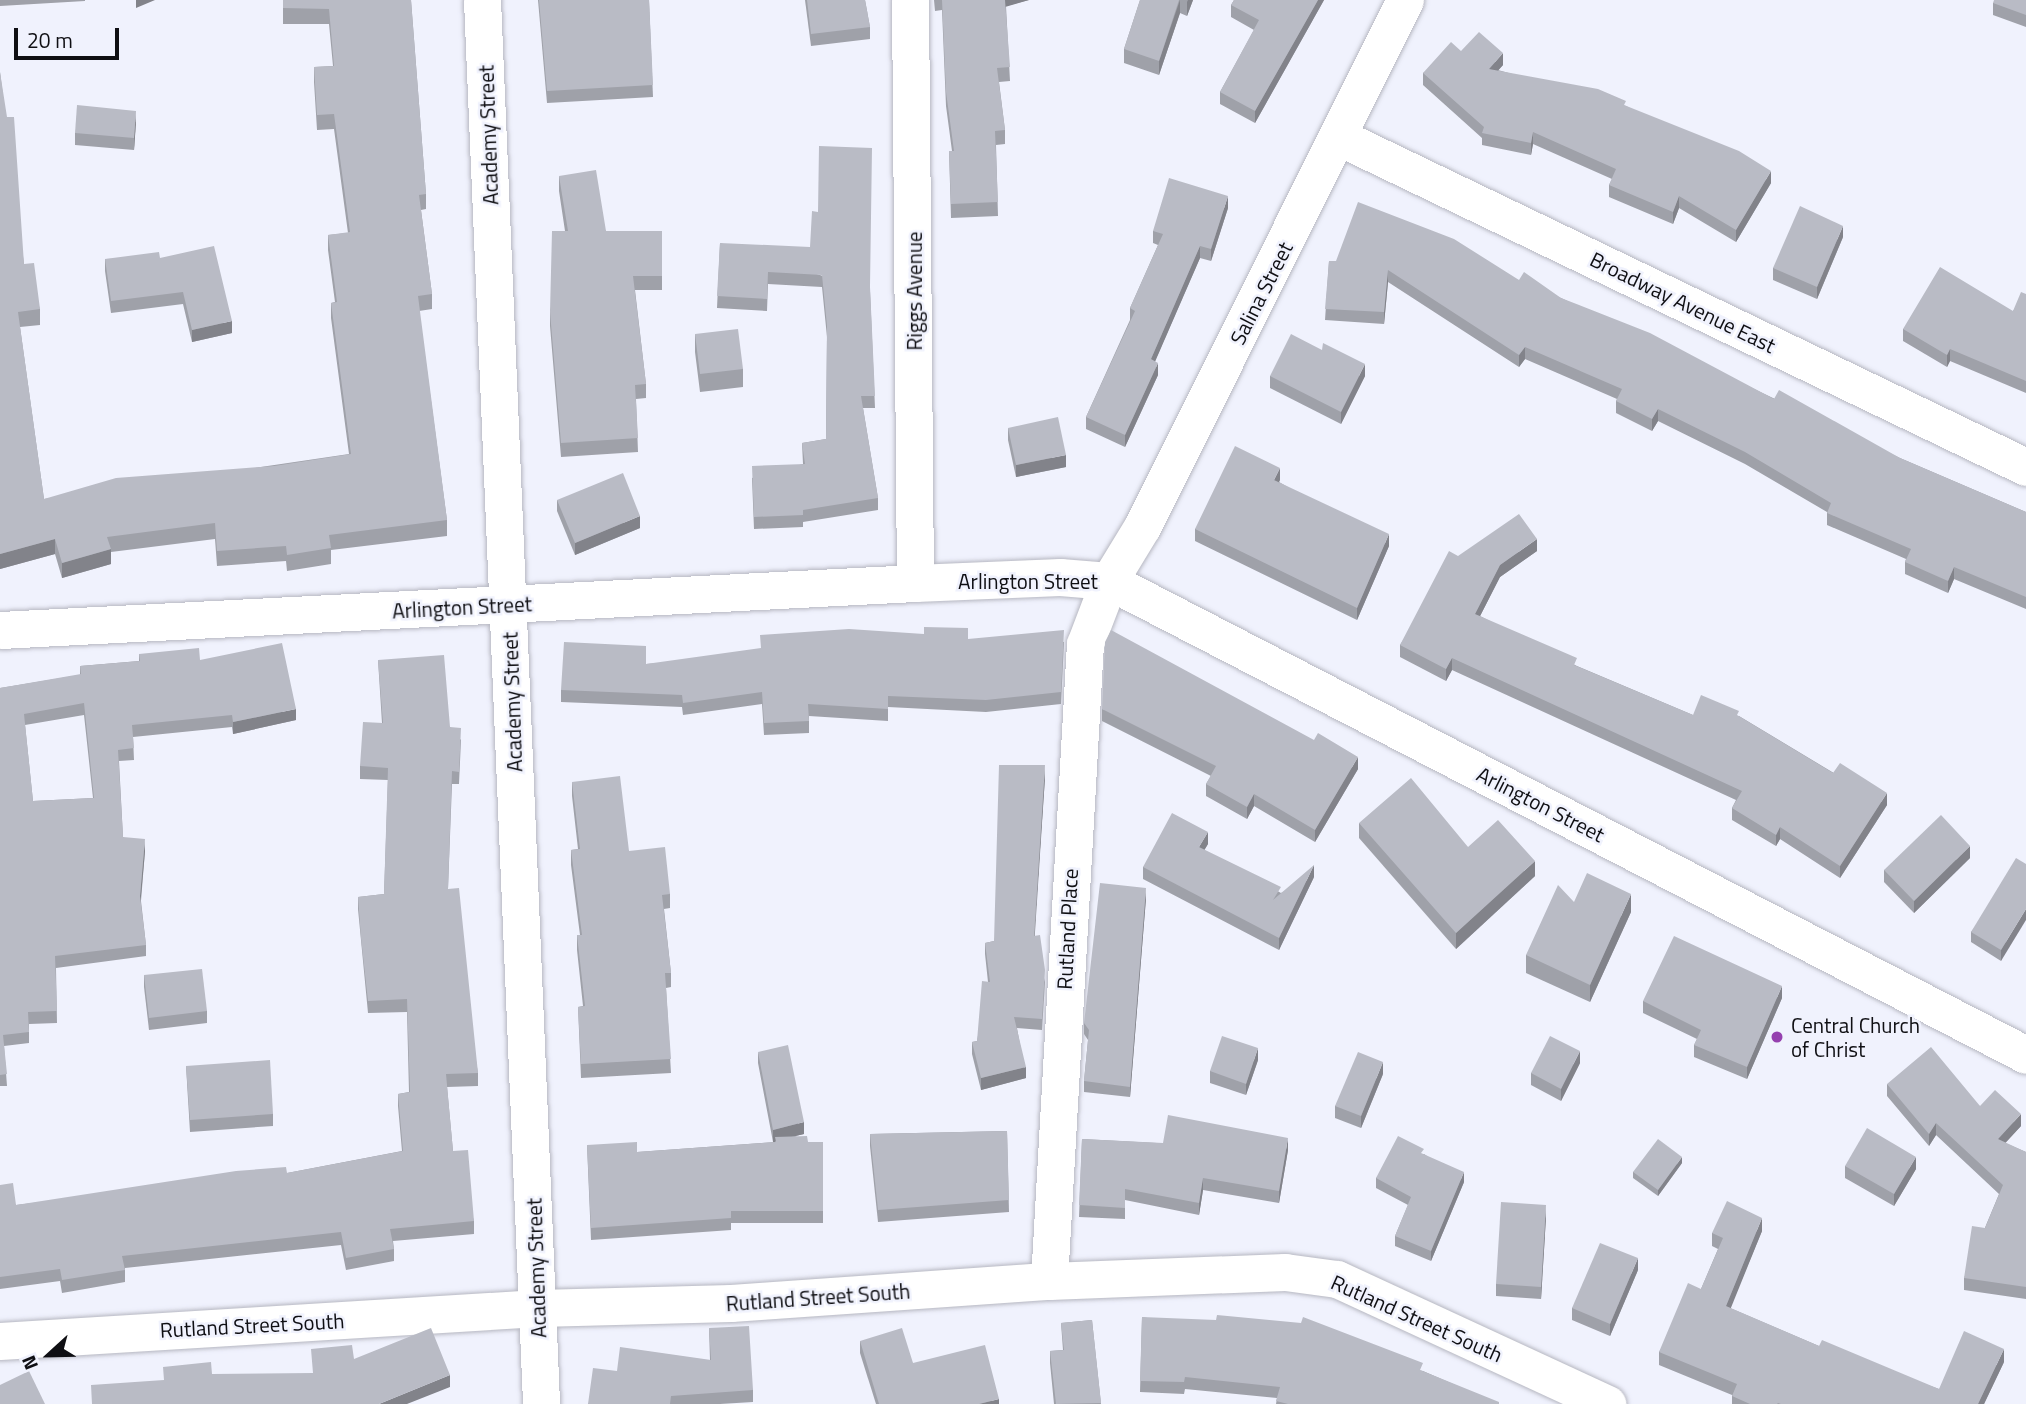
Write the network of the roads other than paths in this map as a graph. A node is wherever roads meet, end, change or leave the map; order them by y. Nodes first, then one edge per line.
1 (482, 0) edge
2 (910, 0) edge
3 (1405, 0) edge
4 (1339, 137) junction
5 (2026, 467) edge
6 (1109, 582) junction
7 (915, 583) junction
8 (508, 605) junction
9 (0, 630) edge
10 (2026, 1055) edge
11 (1049, 1281) junction
12 (538, 1308) junction
13 (0, 1340) edge
14 (541, 1404) edge
15 (1608, 1404) edge

1 - 8 street, Academy Street
2 - 7 street, Riggs Avenue
3 - 4 street, Salina Street
4 - 5 street, Broadway Avenue East
4 - 6 street, Salina Street
6 - 7 street, Arlington Street
6 - 10 street, Arlington Street
6 - 11 street, Rutland Place
7 - 8 street, Arlington Street
8 - 9 street, Arlington Street
8 - 12 street, Academy Street
11 - 12 street, Rutland Street South
11 - 15 street, Rutland Street South
12 - 13 street, Rutland Street South
12 - 14 street, Academy Street

